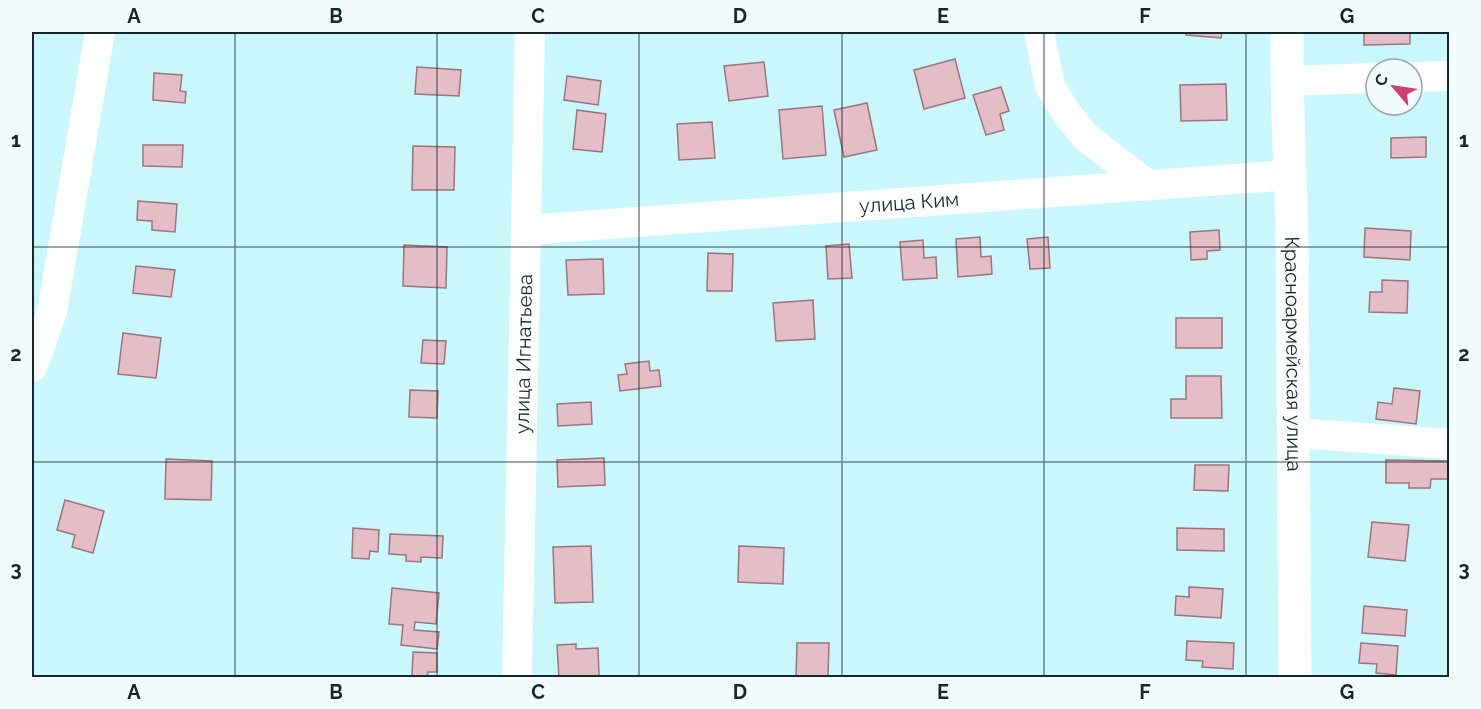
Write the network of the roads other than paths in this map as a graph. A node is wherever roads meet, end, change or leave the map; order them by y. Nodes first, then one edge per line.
1 (100, 32) edge
2 (530, 32) edge
3 (1039, 32) edge
4 (1287, 32) edge
5 (1449, 76) edge
6 (1424, 77) edge
7 (1364, 78) edge
8 (1287, 81) junction
9 (1291, 175) junction
10 (1148, 185) junction
11 (526, 230) junction
12 (32, 367) edge
13 (1295, 433) junction
14 (1449, 444) edge
15 (517, 678) edge
16 (1295, 678) edge

1 - 12 street
2 - 11 street, улица Игнатьева
3 - 10 street
4 - 8 street, Красноармейская улица
5 - 6 street
7 - 8 street
8 - 9 street, Красноармейская улица
9 - 10 street, улица Ким
9 - 13 street, Красноармейская улица
10 - 11 street, улица Ким
11 - 15 street, улица Игнатьева
13 - 14 street
13 - 16 street, Красноармейская улица

